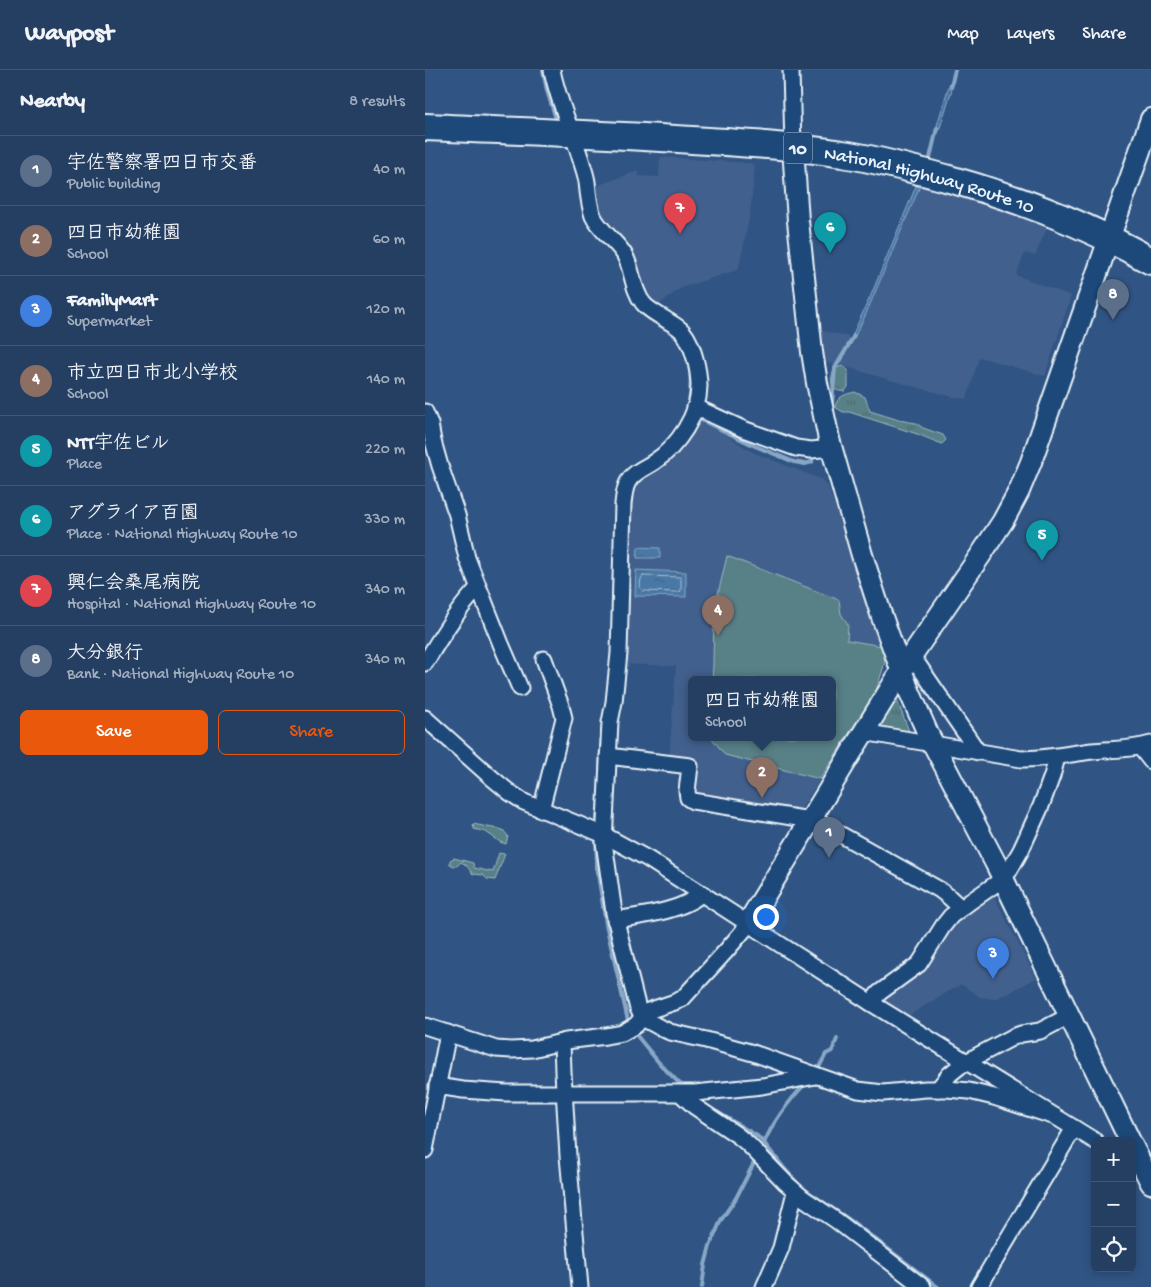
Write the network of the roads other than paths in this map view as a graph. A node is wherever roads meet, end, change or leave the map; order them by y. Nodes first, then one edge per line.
1 (552, 70) edge
2 (791, 70) edge
3 (1151, 119) edge
4 (425, 127) edge
5 (572, 134) junction
6 (793, 147) junction
7 (1109, 239) junction
8 (1151, 261) edge
9 (695, 407) junction
10 (425, 412) edge
11 (832, 448) junction
12 (478, 588) junction
13 (544, 659) dead end
14 (425, 663) edge
15 (907, 663) junction
16 (520, 688) dead end
17 (425, 718) edge
18 (863, 732) junction
19 (933, 744) junction
20 (1145, 746) edge
21 (978, 752) junction
22 (608, 756) junction
23 (1057, 756) junction
24 (1151, 761) edge
25 (541, 810) junction
26 (811, 819) junction
27 (598, 832) junction
28 (1003, 878) junction
29 (702, 893) junction
30 (961, 908) junction
31 (615, 920) junction
32 (749, 924) junction
33 (871, 1003) junction
34 (1069, 1016) junction
35 (644, 1017) junction
36 (425, 1026) edge
37 (447, 1033) junction
38 (562, 1042) junction
39 (966, 1062) junction
40 (818, 1076) junction
41 (437, 1086) junction
42 (939, 1089) junction
43 (564, 1093) junction
44 (681, 1094) junction
45 (1055, 1117) junction
46 (1074, 1128) junction
47 (1128, 1137) edge
48 (1091, 1139) edge
49 (425, 1150) edge
50 (1136, 1154) edge
51 (1145, 1174) edge
52 (795, 1192) junction
53 (580, 1287) edge
54 (763, 1287) edge
55 (923, 1287) edge
56 (979, 1287) edge

1 - 5 street
2 - 6 street
3 - 7 street
4 - 5 highway, National Highway Route 10 / 10
5 - 6 highway, National Highway Route 10 / 10
5 - 9 street
6 - 7 highway, National Highway Route 10 / 10
6 - 11 street
7 - 8 highway, National Highway Route 10 / 10
7 - 15 street
9 - 11 street
9 - 22 street
10 - 12 street
11 - 15 street
12 - 14 street
12 - 16 street
13 - 25 street
15 - 18 street
15 - 19 street
15 - 21 street
17 - 25 street
18 - 19 street
18 - 26 street
19 - 21 street
19 - 28 street
20 - 23 street
20 - 24 street
21 - 23 street
22 - 26 street
22 - 27 street
23 - 28 street
25 - 27 street
26 - 30 street
26 - 32 street
27 - 29 street
27 - 31 street
28 - 30 street
28 - 34 street
29 - 31 street
29 - 32 street
30 - 33 street
31 - 35 street
32 - 33 street
32 - 35 street
33 - 39 street
34 - 39 street
34 - 47 street
35 - 38 street
35 - 40 street
36 - 37 street
37 - 38 street
37 - 41 street
38 - 43 street
39 - 42 street
39 - 45 street
40 - 42 street
40 - 44 street
41 - 43 street
41 - 49 street
42 - 45 street
43 - 44 street
43 - 53 street
44 - 52 street
45 - 46 street
46 - 48 street
46 - 56 street
50 - 51 street
52 - 54 street
52 - 55 street

